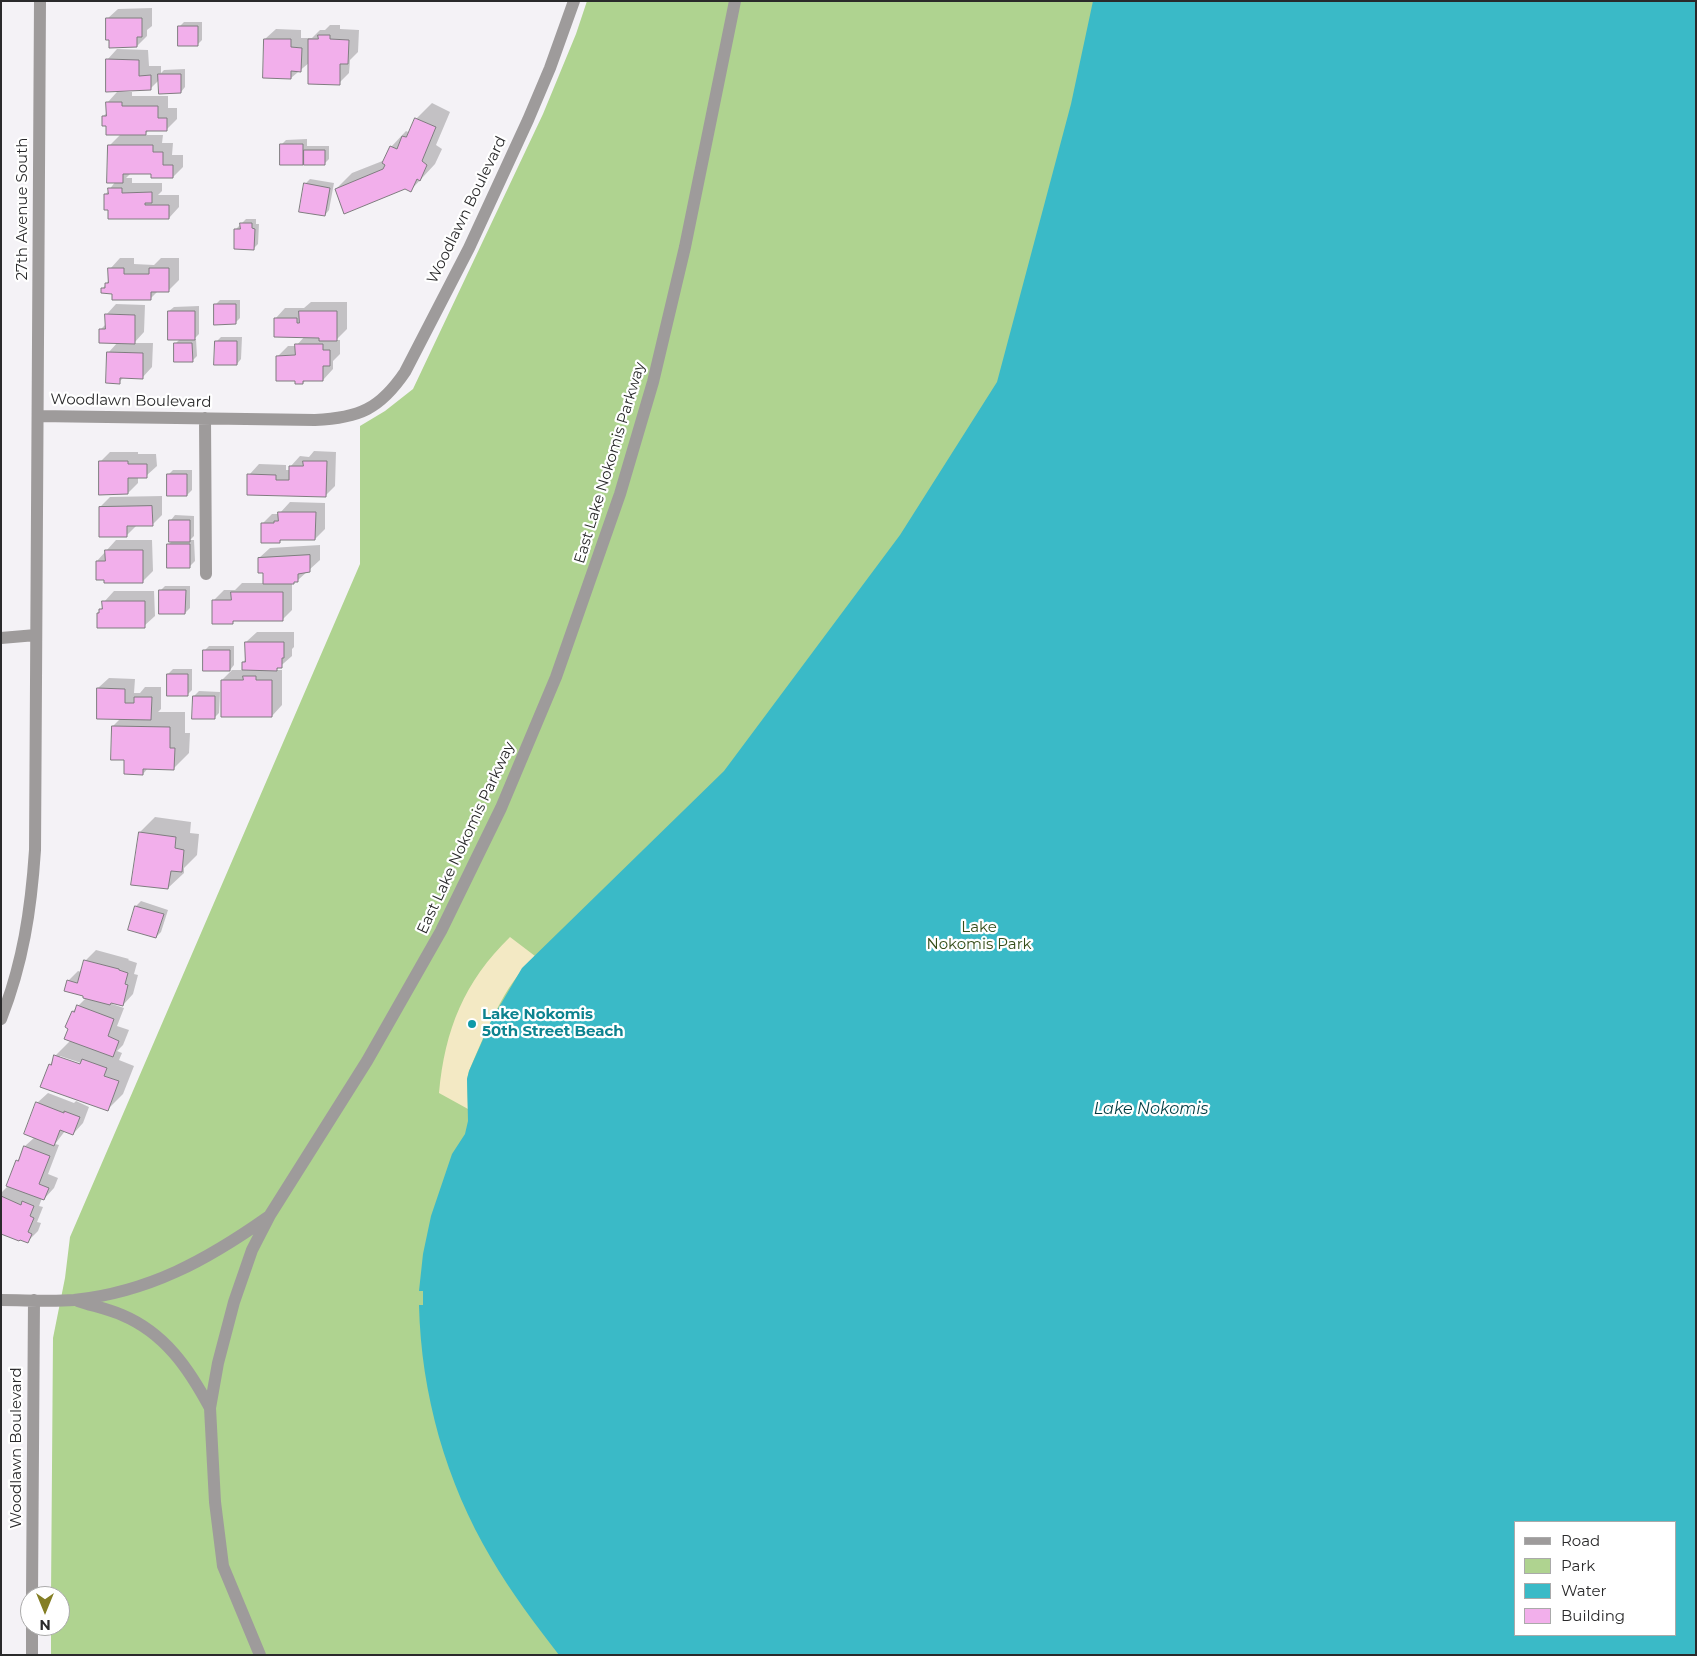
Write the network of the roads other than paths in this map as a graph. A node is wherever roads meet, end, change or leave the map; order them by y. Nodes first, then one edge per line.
1 (40, 1) edge
2 (574, 1) edge
3 (735, 1) edge
4 (38, 416) junction
5 (205, 418) junction
6 (206, 574) dead end
7 (36, 635) junction
8 (1, 638) edge
9 (1, 1019) edge
10 (270, 1215) junction
11 (1, 1300) edge
12 (34, 1300) junction
13 (73, 1300) junction
14 (210, 1408) junction
15 (32, 1586) edge
16 (32, 1636) edge
17 (32, 1655) edge
18 (260, 1655) edge

1 - 4 street, 27th Avenue South
2 - 5 street, Woodlawn Boulevard
3 - 10 street, East Lake Nokomis Parkway
4 - 5 street, Woodlawn Boulevard
4 - 7 street, Woodlawn Boulevard
5 - 6 street
7 - 8 street
7 - 9 street, Woodlawn Boulevard
10 - 13 street
10 - 14 street, East Lake Nokomis Parkway
11 - 12 street
12 - 13 street
12 - 15 street, Woodlawn Boulevard
13 - 14 street
14 - 18 street, East Lake Nokomis Parkway
16 - 17 street

